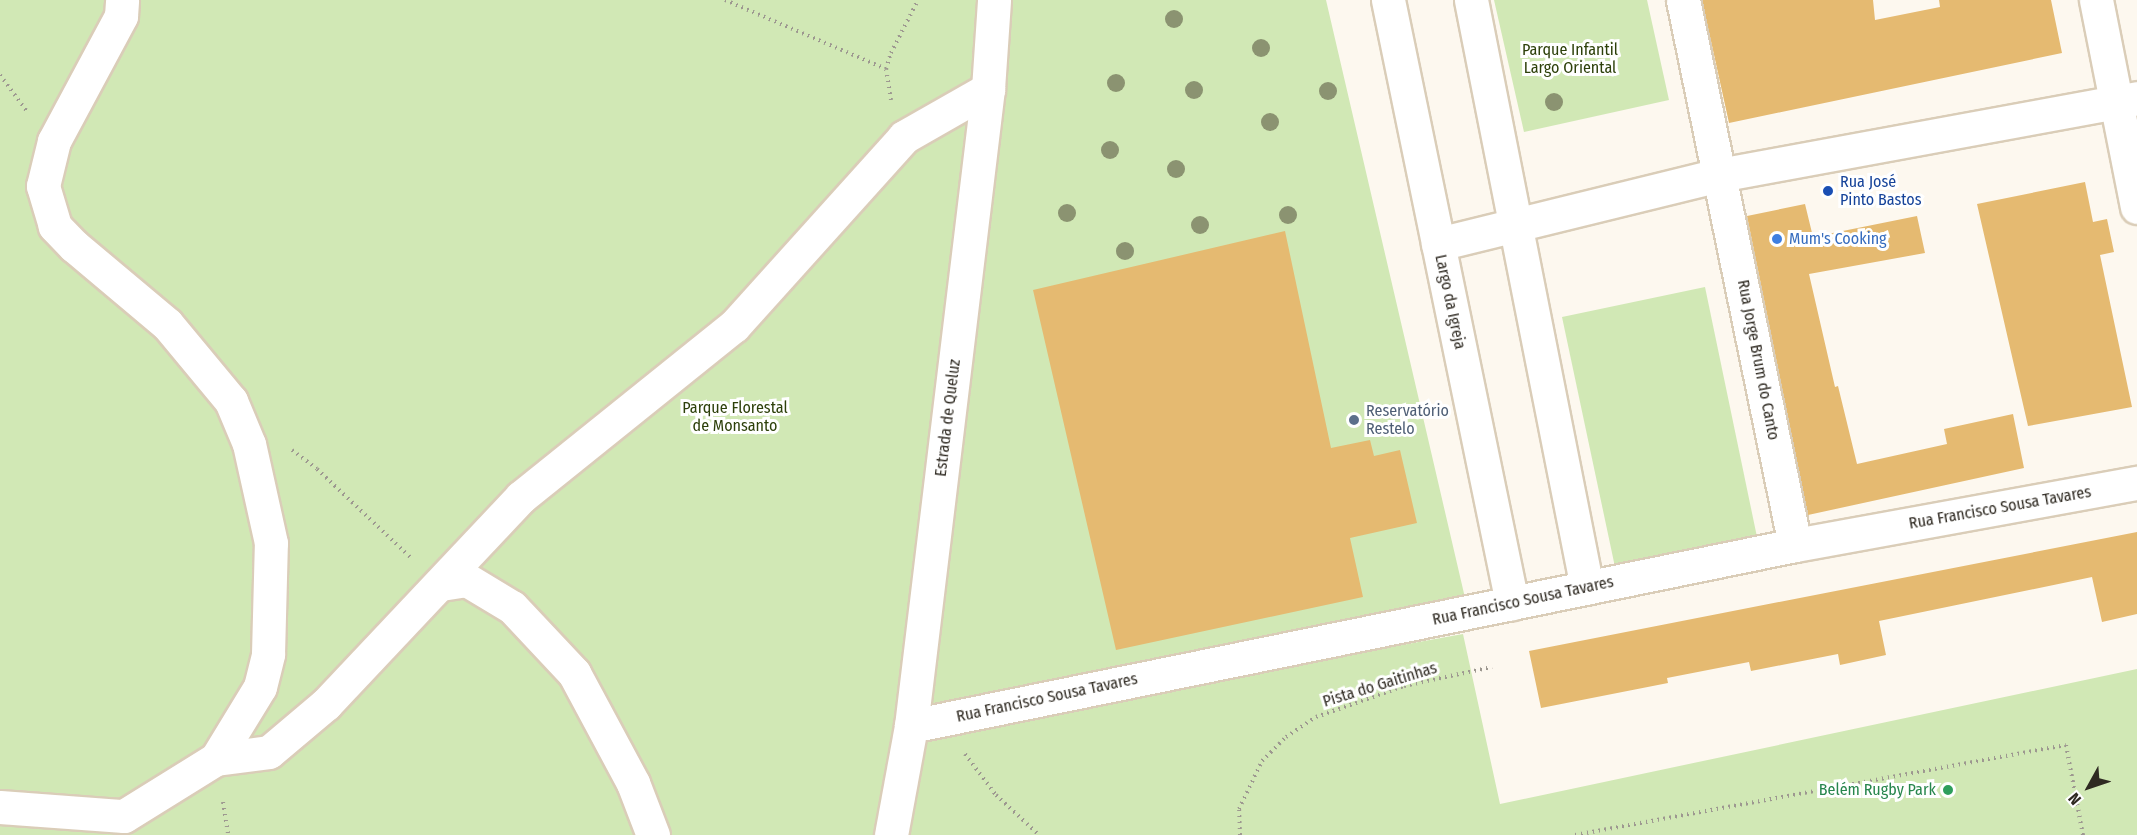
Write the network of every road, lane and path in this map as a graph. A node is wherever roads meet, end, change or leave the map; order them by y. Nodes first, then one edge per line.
1 (122, 0) edge
2 (725, 0) edge
3 (918, 0) edge
4 (994, 0) edge
5 (1388, 0) edge
6 (1471, 0) edge
7 (1683, 0) edge
8 (2096, 0) edge
9 (886, 69) junction
10 (988, 89) junction
11 (2127, 101) edge
12 (904, 137) junction
13 (1719, 175) junction
14 (2137, 207) edge
15 (1515, 225) junction
16 (1438, 244) junction
17 (284, 445) dead end
18 (2137, 483) edge
19 (1795, 545) junction
20 (441, 584) junction
21 (1587, 588) junction
22 (1512, 603) junction
23 (1492, 667) dead end
24 (925, 724) junction
25 (216, 759) junction
26 (0, 807) edge
27 (653, 835) edge
28 (891, 835) edge
29 (1039, 835) edge
30 (1240, 835) edge
31 (1575, 835) edge
32 (2083, 835) edge

1 - 25 street
2 - 9 path
3 - 9 path
4 - 10 street, Estrada de Queluz
5 - 16 street, Largo da Igreja
6 - 15 street
7 - 13 street, Rua Jorge Brum do Canto
8 - 11 street
9 - 12 path
10 - 12 street
10 - 24 street, Estrada de Queluz
11 - 13 street
11 - 14 street
12 - 20 street
13 - 15 street
13 - 19 street, Rua Jorge Brum do Canto
15 - 16 street
15 - 21 street
16 - 22 street, Largo da Igreja
17 - 20 path
18 - 19 street, Rua Francisco Sousa Tavares
19 - 21 street, Rua Francisco Sousa Tavares
20 - 25 street
20 - 27 street
21 - 22 street, Rua Francisco Sousa Tavares
22 - 24 street, Rua Francisco Sousa Tavares
23 - 30 path, Pista do Gaitinhas
24 - 28 street, Estrada de Queluz
24 - 29 path
25 - 26 street
31 - 32 path

